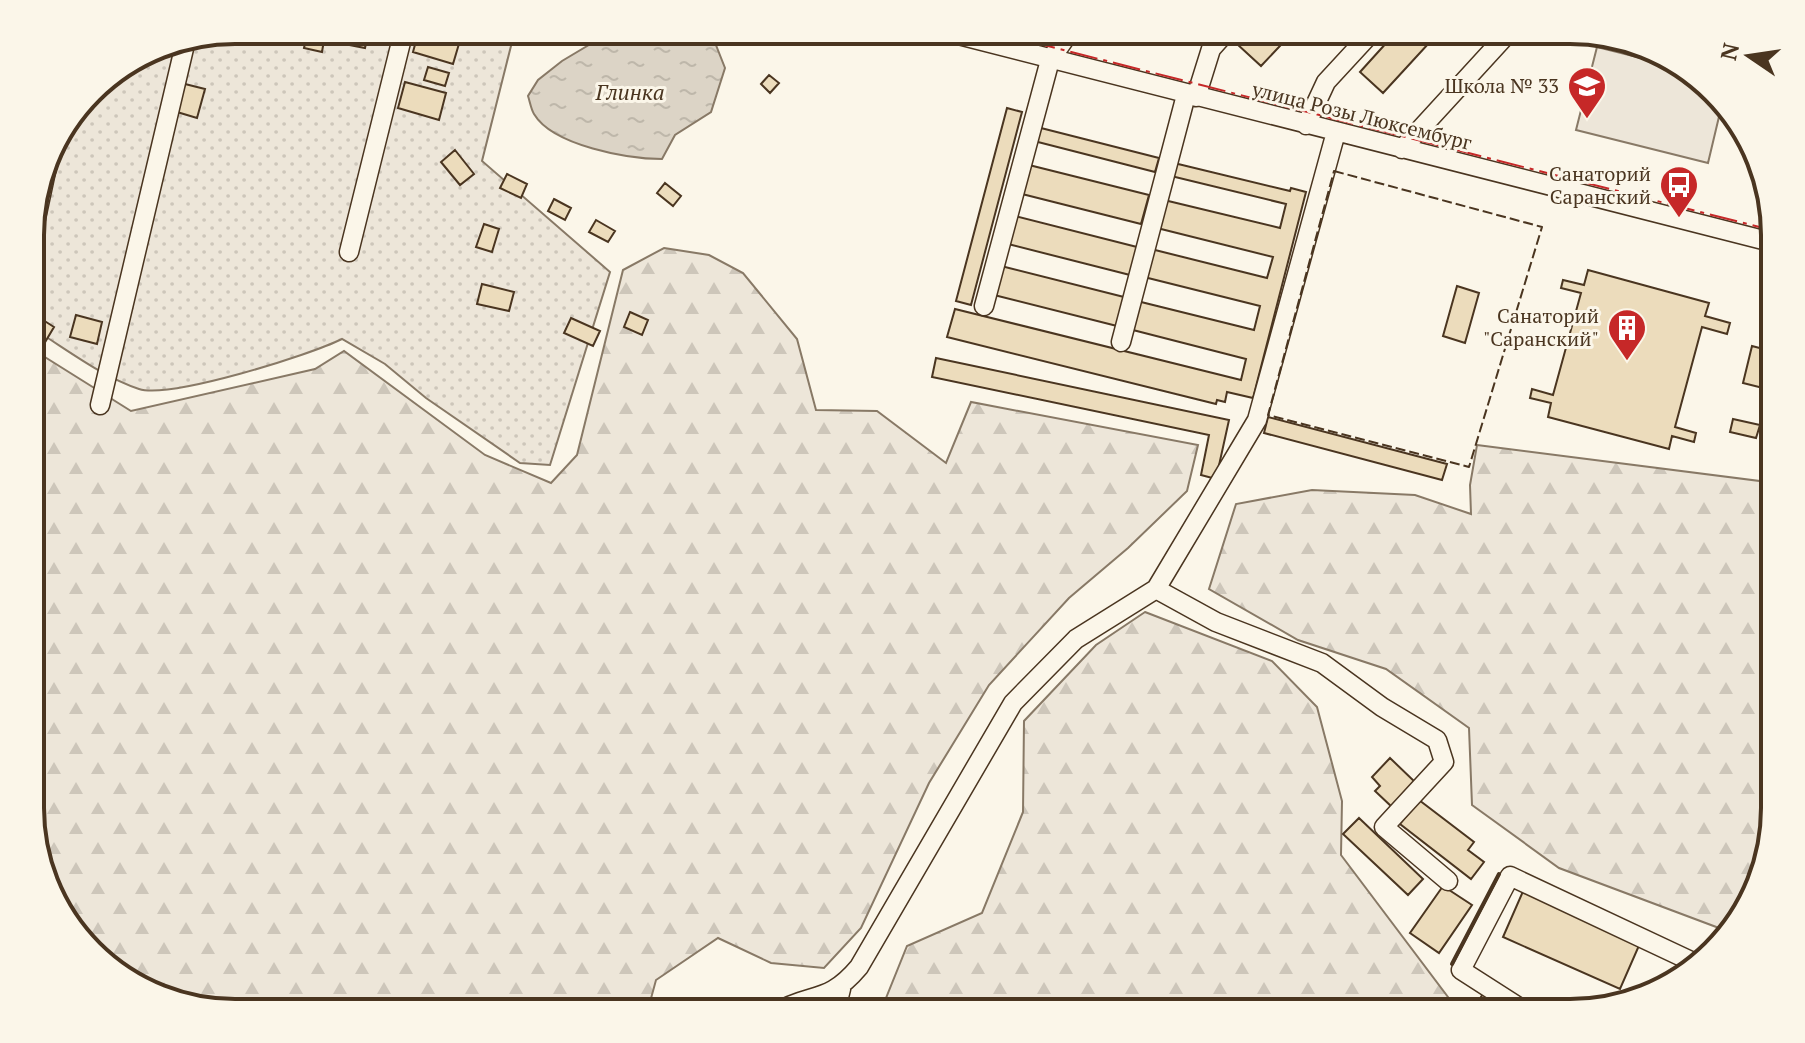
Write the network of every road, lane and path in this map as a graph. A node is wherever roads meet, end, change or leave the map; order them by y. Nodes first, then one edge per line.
1 (401, 44) edge
2 (991, 44) edge
3 (1061, 44) edge
4 (1215, 44) edge
5 (1361, 44) edge
6 (1498, 44) edge
7 (183, 52) edge
8 (1050, 60) junction
9 (1191, 96) junction
10 (1306, 125) junction
11 (1336, 132) junction
12 (1402, 149) junction
13 (1761, 239) edge
14 (349, 252) dead end
15 (984, 306) dead end
16 (1121, 342) dead end
17 (100, 405) dead end
18 (1156, 589) junction
19 (1448, 881) dead end
20 (1687, 959) edge
21 (841, 989) junction
22 (808, 999) edge
23 (838, 999) edge
24 (1506, 999) edge

1 - 14 street
2 - 8 street, улица Розы Люксембург
3 - 8 street
4 - 9 street
5 - 10 street
6 - 12 street
7 - 17 street
8 - 9 street, улица Розы Люксембург
8 - 15 street
9 - 10 street, улица Розы Люксембург
9 - 16 street
10 - 11 street, улица Розы Люксембург
11 - 12 street, улица Розы Люксембург
11 - 18 street
12 - 13 street, улица Розы Люксембург
18 - 19 street
18 - 21 street
20 - 24 street
21 - 22 street
21 - 23 street

